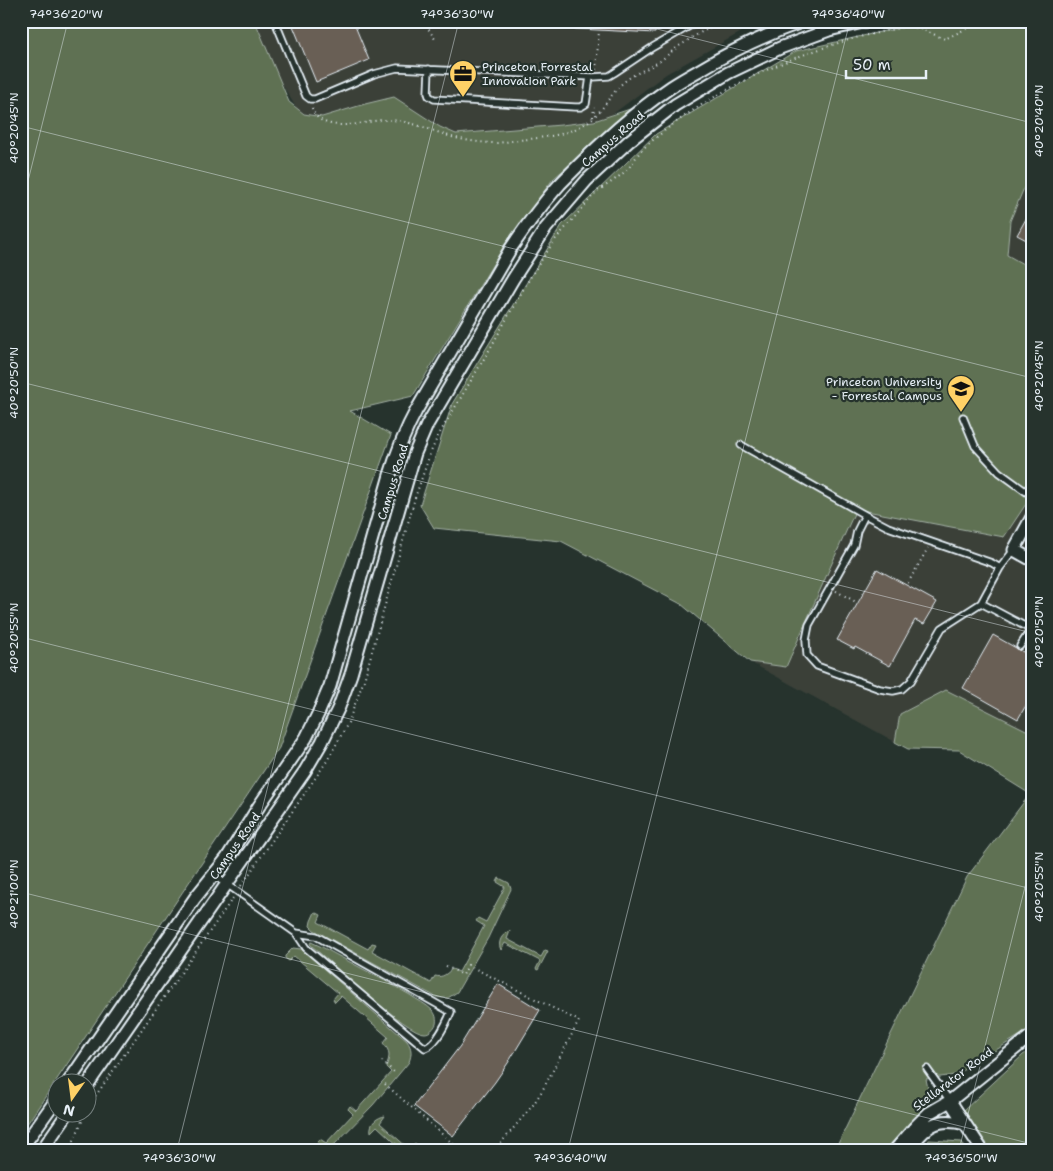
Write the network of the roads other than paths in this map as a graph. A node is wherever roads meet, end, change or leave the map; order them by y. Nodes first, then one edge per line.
1 (275, 21) edge
2 (698, 21) edge
3 (804, 21) edge
4 (867, 21) edge
5 (429, 69) junction
6 (590, 77) junction
7 (963, 417) dead end
8 (741, 445) dead end
9 (1032, 496) edge
10 (865, 515) junction
11 (1032, 517) edge
12 (1014, 550) junction
13 (1032, 560) edge
14 (1000, 568) junction
15 (981, 603) junction
16 (1031, 629) edge
17 (1020, 646) dead end
18 (214, 874) junction
19 (226, 883) junction
20 (296, 933) junction
21 (1032, 1035) edge
22 (927, 1069) dead end
23 (74, 1074) edge
24 (95, 1074) edge
25 (950, 1101) junction
26 (48, 1111) edge
27 (60, 1124) edge
28 (965, 1124) junction
29 (21, 1149) edge
30 (42, 1150) edge
31 (895, 1150) edge
32 (908, 1150) edge
33 (982, 1150) edge

1 - 5 lane
2 - 6 lane
3 - 18 street, Campus Road
4 - 19 street, Campus Road
5 - 6 lane
5 - 6 lane
7 - 9 lane
8 - 10 lane
10 - 14 lane
10 - 15 lane
11 - 12 street
12 - 13 street
12 - 14 lane
14 - 15 lane
15 - 16 lane
16 - 17 lane
18 - 19 lane
18 - 23 street, Campus Road
19 - 20 lane
19 - 24 street, Campus Road
20 - 20 lane
21 - 25 street, Stellarator Road
22 - 25 lane
25 - 28 street
25 - 31 street, Stellarator Road
26 - 29 street
27 - 30 street
28 - 32 street, Stellarator Road
28 - 33 street

